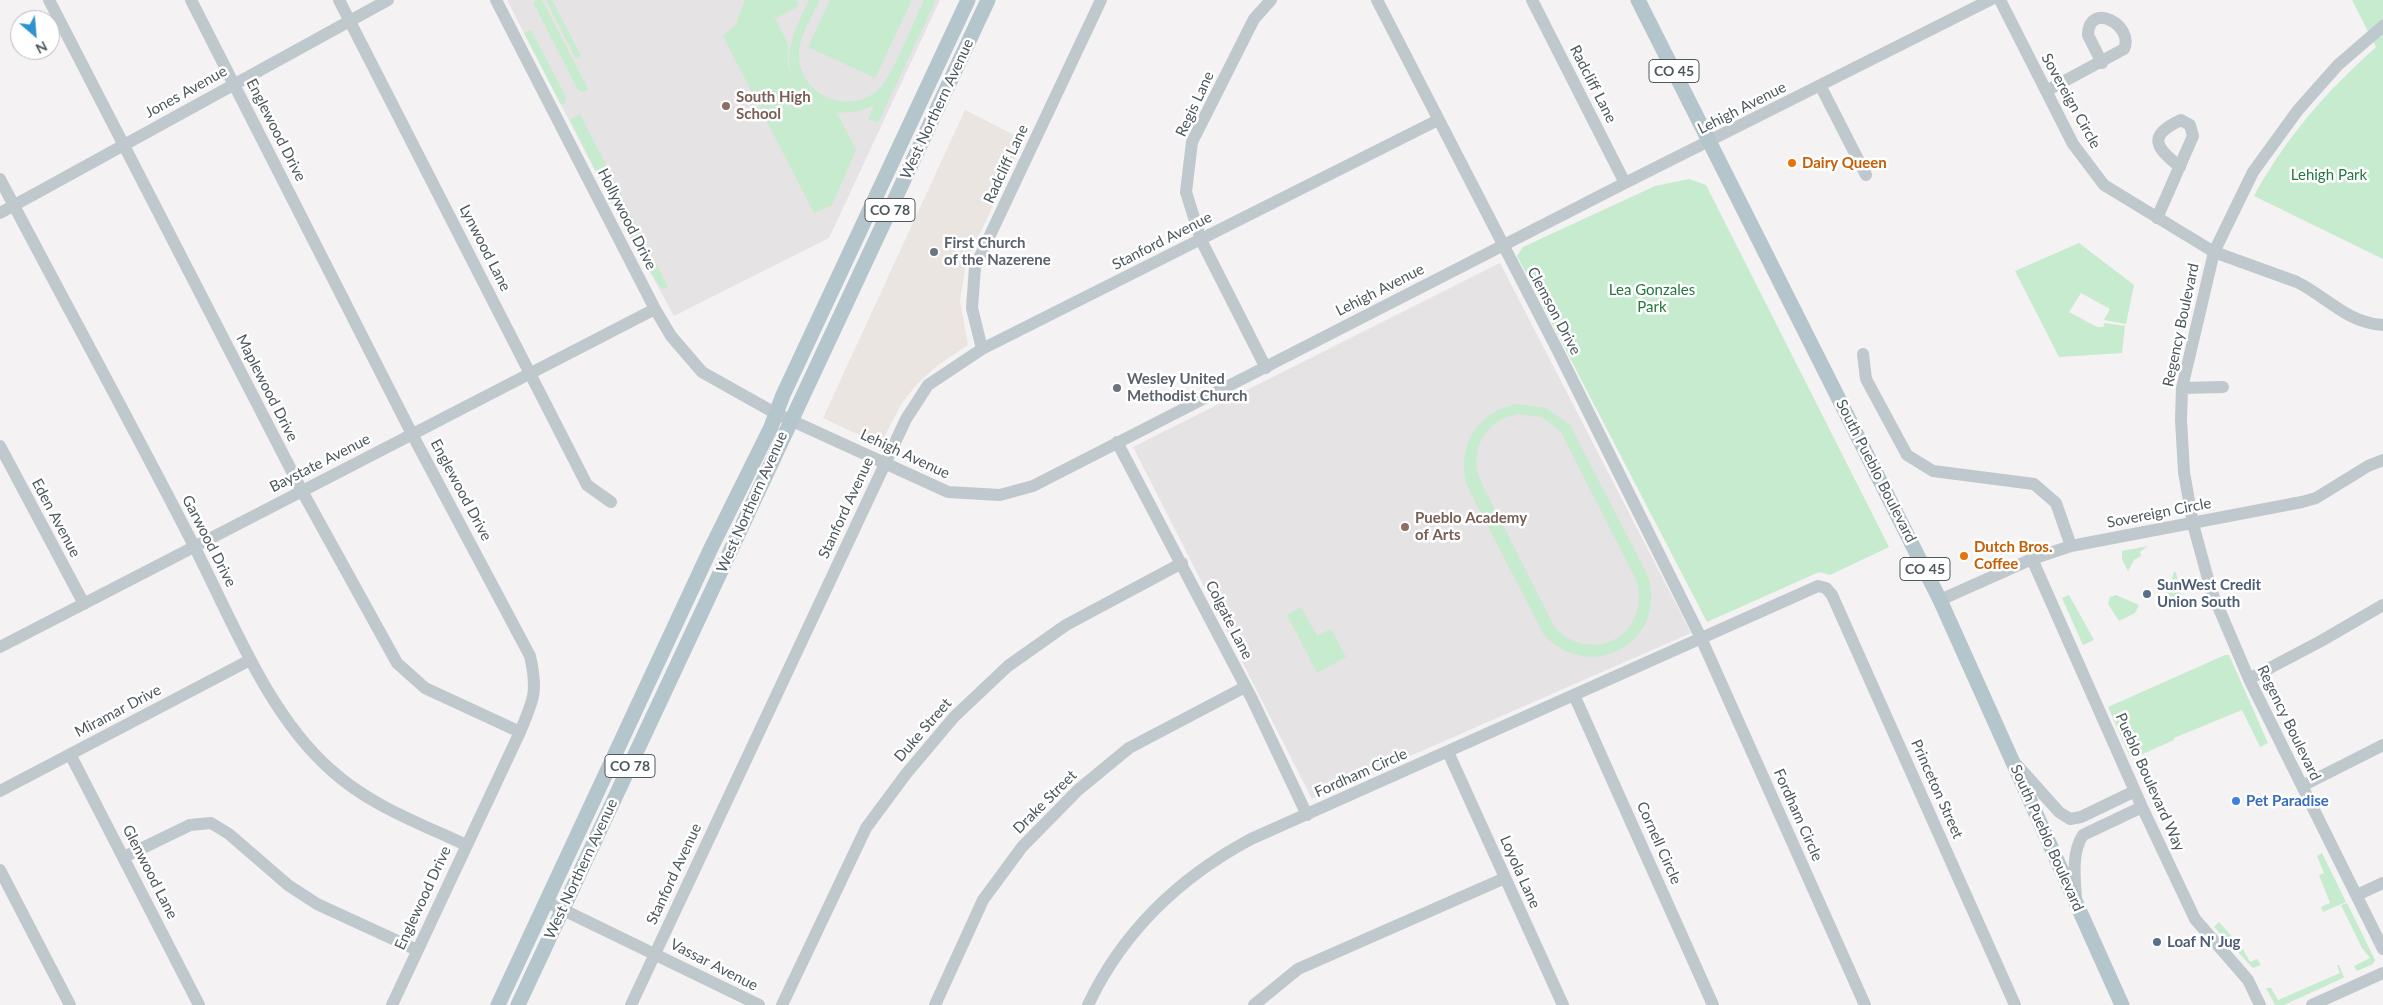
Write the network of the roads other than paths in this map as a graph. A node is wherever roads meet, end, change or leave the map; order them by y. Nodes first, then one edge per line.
1 (49, 0) edge
2 (191, 0) edge
3 (339, 0) edge
4 (388, 0) edge
5 (496, 0) edge
6 (968, 0) edge
7 (988, 0) edge
8 (1101, 0) edge
9 (1271, 0) edge
10 (1377, 0) edge
11 (1532, 0) edge
12 (1638, 0) edge
13 (1990, 0) edge
14 (2000, 0) edge
15 (350, 21) junction
16 (2383, 26) edge
17 (2102, 63) dead end
18 (234, 85) junction
19 (1821, 87) junction
20 (2046, 91) junction
21 (1438, 120) junction
22 (1710, 142) junction
23 (123, 146) junction
24 (2180, 167) dead end
25 (1866, 175) dead end
26 (0, 179) edge
27 (1625, 184) junction
28 (14, 206) junction
29 (0, 213) edge
30 (2157, 218) junction
31 (1201, 240) junction
32 (1502, 246) junction
33 (2214, 252) junction
34 (655, 309) junction
35 (2383, 324) edge
36 (982, 349) junction
37 (1862, 354) dead end
38 (1266, 368) junction
39 (530, 373) junction
40 (2223, 387) dead end
41 (2182, 388) junction
42 (775, 413) junction
43 (790, 420) junction
44 (412, 434) junction
45 (1117, 442) junction
46 (0, 446) edge
47 (2383, 460) edge
48 (886, 462) junction
49 (302, 491) junction
50 (611, 502) dead end
51 (2193, 524) junction
52 (194, 546) junction
53 (2071, 546) junction
54 (2032, 559) junction
55 (1182, 563) junction
56 (1826, 588) joint
57 (1940, 600) junction
58 (84, 604) junction
59 (2383, 605) edge
60 (1701, 638) junction
61 (0, 647) edge
62 (250, 660) junction
63 (2249, 679) junction
64 (1246, 688) junction
65 (1574, 695) junction
66 (520, 732) junction
67 (2383, 746) edge
68 (1448, 752) junction
69 (70, 754) junction
70 (2011, 760) junction
71 (2302, 786) junction
72 (0, 791) edge
73 (2135, 792) junction
74 (2142, 807) junction
75 (1307, 815) junction
76 (466, 845) junction
77 (124, 857) junction
78 (0, 870) edge
79 (1505, 878) junction
80 (2383, 883) edge
81 (2357, 895) junction
82 (546, 902) junction
83 (2076, 904) junction
84 (562, 909) junction
85 (2383, 949) edge
86 (417, 950) junction
87 (655, 953) junction
88 (2383, 973) edge
89 (2320, 1003) edge
90 (70, 1005) edge
91 (199, 1005) edge
92 (392, 1005) edge
93 (498, 1005) edge
94 (518, 1005) edge
95 (631, 1005) edge
96 (759, 1005) edge
97 (782, 1005) edge
98 (935, 1005) edge
99 (1088, 1005) edge
100 (1254, 1005) edge
101 (1563, 1005) edge
102 (1714, 1005) edge
103 (1865, 1005) edge
104 (2016, 1005) edge
105 (2122, 1005) edge
106 (2260, 1005) edge

1 - 23 street, Maplewood Drive
2 - 18 street, Englewood Drive
3 - 15 street, Lynwood Lane
4 - 15 street, Jones Avenue
5 - 34 street, Hollywood Drive
6 - 42 main road, West Northern Avenue / CO 78
7 - 43 main road, West Northern Avenue / CO 78
8 - 36 street, Radcliff Lane
9 - 31 street, Regis Lane
10 - 21 street, Clemson Drive
11 - 27 street, Radcliff Lane
12 - 22 main road, South Pueblo Boulevard / CO 45
13 - 19 street, Lehigh Avenue
14 - 20 street, Sovereign Circle
15 - 18 street, Jones Avenue
15 - 39 street, Lynwood Lane
16 - 33 street, Regency Boulevard
17 - 20 street
18 - 23 street, Jones Avenue
18 - 44 street, Englewood Drive
19 - 22 street, Lehigh Avenue
19 - 25 street
20 - 30 street, Sovereign Circle
21 - 31 street, Stanford Avenue
21 - 32 street, Clemson Drive
22 - 27 street, Lehigh Avenue
22 - 57 main road, South Pueblo Boulevard / CO 45
23 - 28 street, Jones Avenue
23 - 49 street, Maplewood Drive
24 - 30 street
26 - 28 street, Garwood Drive
27 - 32 street, Lehigh Avenue
28 - 29 street, Jones Avenue
28 - 52 street, Garwood Drive
30 - 33 street, Sovereign Circle
31 - 36 street, Stanford Avenue
31 - 38 street, Regis Lane
32 - 38 street, Lehigh Avenue
32 - 60 street, Clemson Drive
33 - 35 street, Sovereign Circle
33 - 41 street, Regency Boulevard
34 - 39 street, Baystate Avenue
34 - 42 street, Hollywood Drive
36 - 48 street, Stanford Avenue
37 - 53 street
38 - 45 street, Lehigh Avenue
39 - 44 street, Baystate Avenue
39 - 50 street, Lynwood Lane
40 - 41 street
41 - 51 street, Regency Boulevard
42 - 43 street, Lehigh Avenue
42 - 82 main road, West Northern Avenue / CO 78
43 - 48 street, Lehigh Avenue
43 - 84 main road, West Northern Avenue / CO 78
44 - 49 street, Baystate Avenue
44 - 66 street, Englewood Drive
45 - 48 street, Lehigh Avenue
45 - 55 street, Colgate Lane
46 - 58 street, Eden Avenue
47 - 51 street, Sovereign Circle
48 - 87 street, Stanford Avenue
49 - 52 street, Baystate Avenue
49 - 66 street, Maplewood Drive
51 - 53 street, Sovereign Circle
51 - 63 street, Regency Boulevard
52 - 58 street, Baystate Avenue
52 - 62 street, Garwood Drive
53 - 54 street, Sovereign Circle
54 - 57 street, Sovereign Circle
54 - 73 street, Pueblo Boulevard Way
55 - 64 street, Colgate Lane
55 - 97 street, Duke Street
56 - 60 street, Fordham Circle
56 - 104 street, Princeton Street
57 - 70 main road, South Pueblo Boulevard / CO 45
58 - 61 street, Baystate Avenue
59 - 63 street
60 - 65 street, Fordham Circle
60 - 103 street, Fordham Circle
62 - 69 street, Miramar Drive
62 - 76 street, Garwood Drive
63 - 71 street, Regency Boulevard
64 - 75 street, Colgate Lane
64 - 98 street, Drake Street
65 - 68 street, Fordham Circle
65 - 102 street, Cornell Circle
66 - 76 street, Englewood Drive
67 - 71 street
68 - 75 street, Fordham Circle
68 - 79 street, Loyola Lane
69 - 72 street, Miramar Drive
69 - 77 street, Glenwood Lane
70 - 73 street
70 - 83 main road, South Pueblo Boulevard / CO 45
71 - 81 street, Regency Boulevard
73 - 74 street, Pueblo Boulevard Way
74 - 83 street
74 - 106 street, Pueblo Boulevard Way
75 - 99 street, Fordham Circle
76 - 86 street, Englewood Drive
77 - 86 street
77 - 91 street, Glenwood Lane
78 - 90 street
79 - 100 street
79 - 101 street, Loyola Lane
80 - 81 street
81 - 85 street, Regency Boulevard
82 - 84 street, Vassar Avenue
82 - 93 main road, West Northern Avenue / CO 78
83 - 105 main road, South Pueblo Boulevard / CO 45
84 - 87 street, Vassar Avenue
84 - 94 main road, West Northern Avenue / CO 78
86 - 92 street, Englewood Drive
87 - 95 street, Stanford Avenue
87 - 96 street, Vassar Avenue
88 - 89 street

